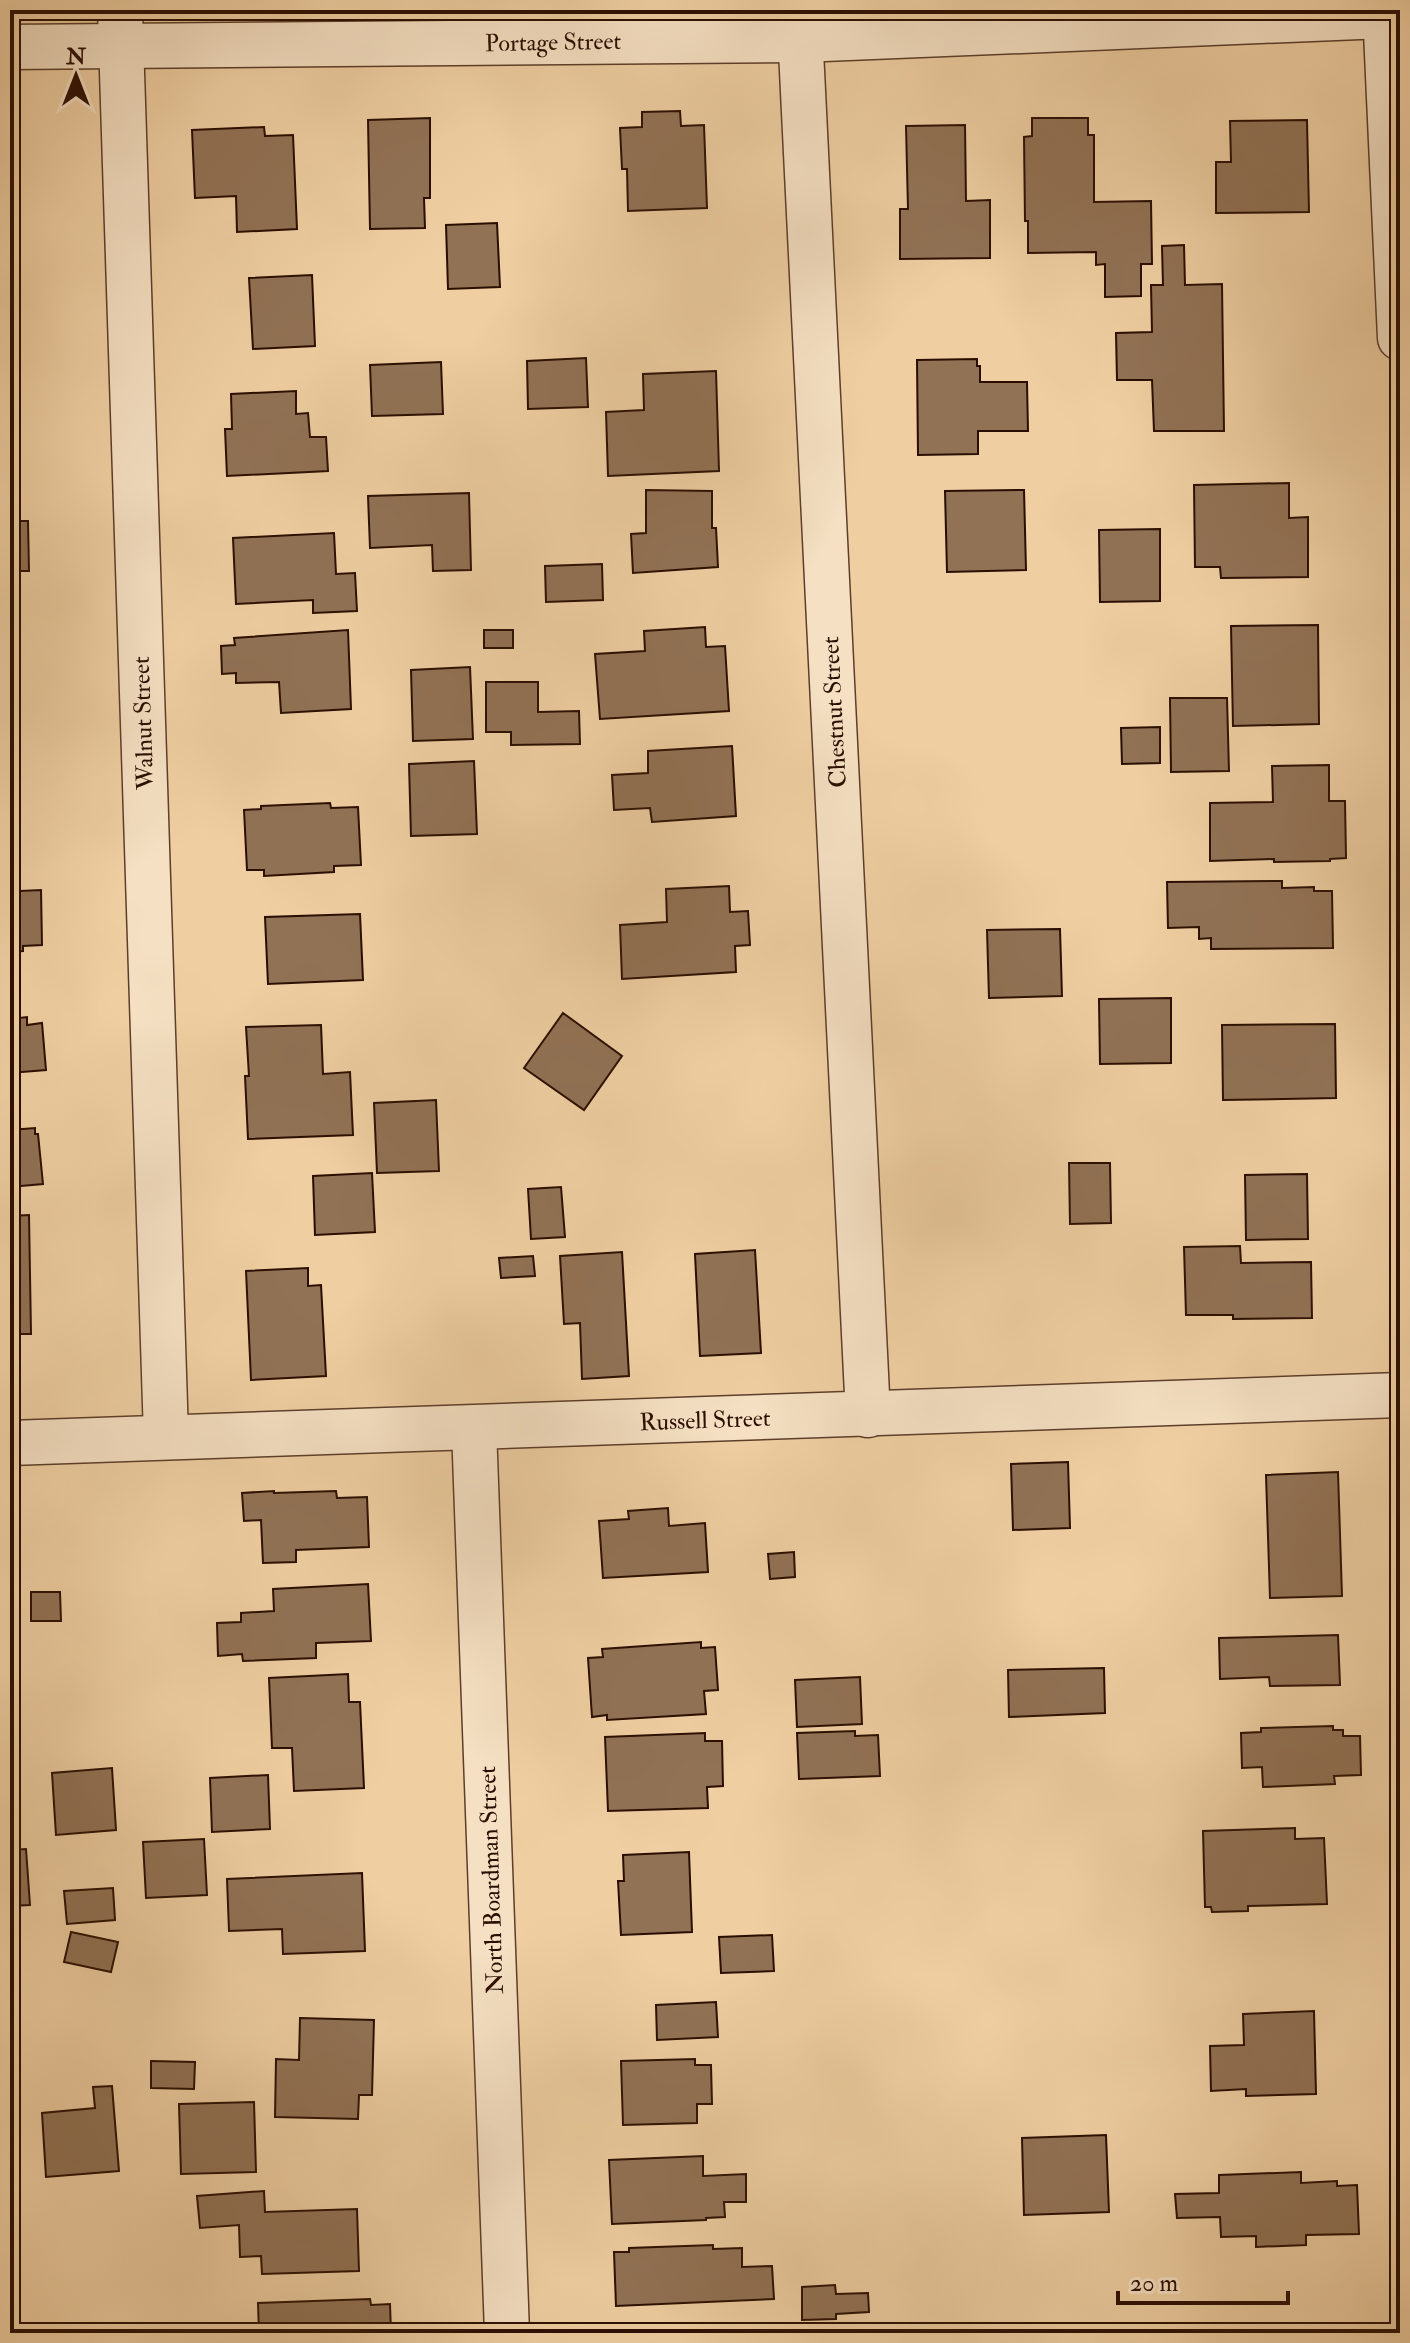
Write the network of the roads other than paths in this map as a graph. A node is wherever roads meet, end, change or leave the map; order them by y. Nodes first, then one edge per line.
1 (1384, 13) edge
2 (800, 25) edge
3 (121, 28) edge
4 (10, 47) edge
5 (1400, 338) edge
6 (1400, 1395) edge
7 (868, 1415) junction
8 (474, 1428) junction
9 (166, 1436) junction
10 (10, 1443) edge
11 (507, 2333) edge

1 - 2 street, Portage Street
1 - 5 street
2 - 3 street, Portage Street
2 - 7 street, Chestnut Street
3 - 4 street, Portage Street
3 - 9 street, Walnut Street
6 - 7 street, Russell Street
7 - 8 street, Russell Street
8 - 9 street, Russell Street
8 - 11 street, North Boardman Street
9 - 10 street, Russell Street

